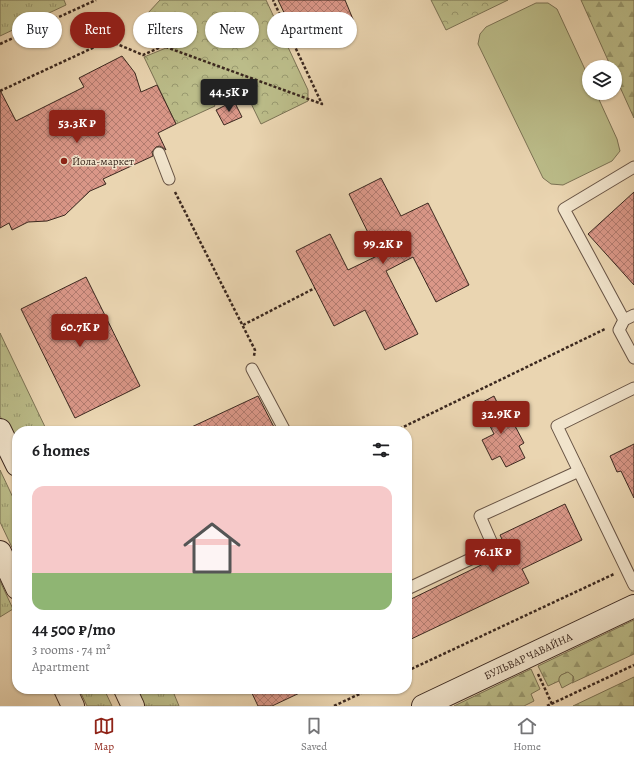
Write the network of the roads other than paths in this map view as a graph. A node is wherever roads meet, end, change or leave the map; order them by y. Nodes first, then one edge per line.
1 (159, 153) dead end
2 (634, 167) edge
3 (169, 179) road end
4 (634, 315) edge
5 (624, 320) junction
6 (634, 358) edge
7 (252, 369) road end
8 (634, 388) edge
9 (282, 426) edge
10 (0, 430) edge
11 (12, 455) edge
12 (579, 472) junction
13 (0, 552) edge
14 (12, 577) edge
15 (634, 585) edge
16 (412, 587) edge
17 (634, 606) edge
18 (67, 694) edge
19 (127, 694) edge
20 (73, 706) edge
21 (133, 706) edge
22 (422, 706) edge

1 - 3 lane
2 - 5 lane
4 - 5 lane
5 - 6 lane
7 - 9 lane
8 - 12 lane
10 - 11 street
12 - 15 lane
12 - 16 lane
13 - 14 street
17 - 22 street, БУЛЬВАР ЧАВАЙНА
18 - 20 street
19 - 21 street

